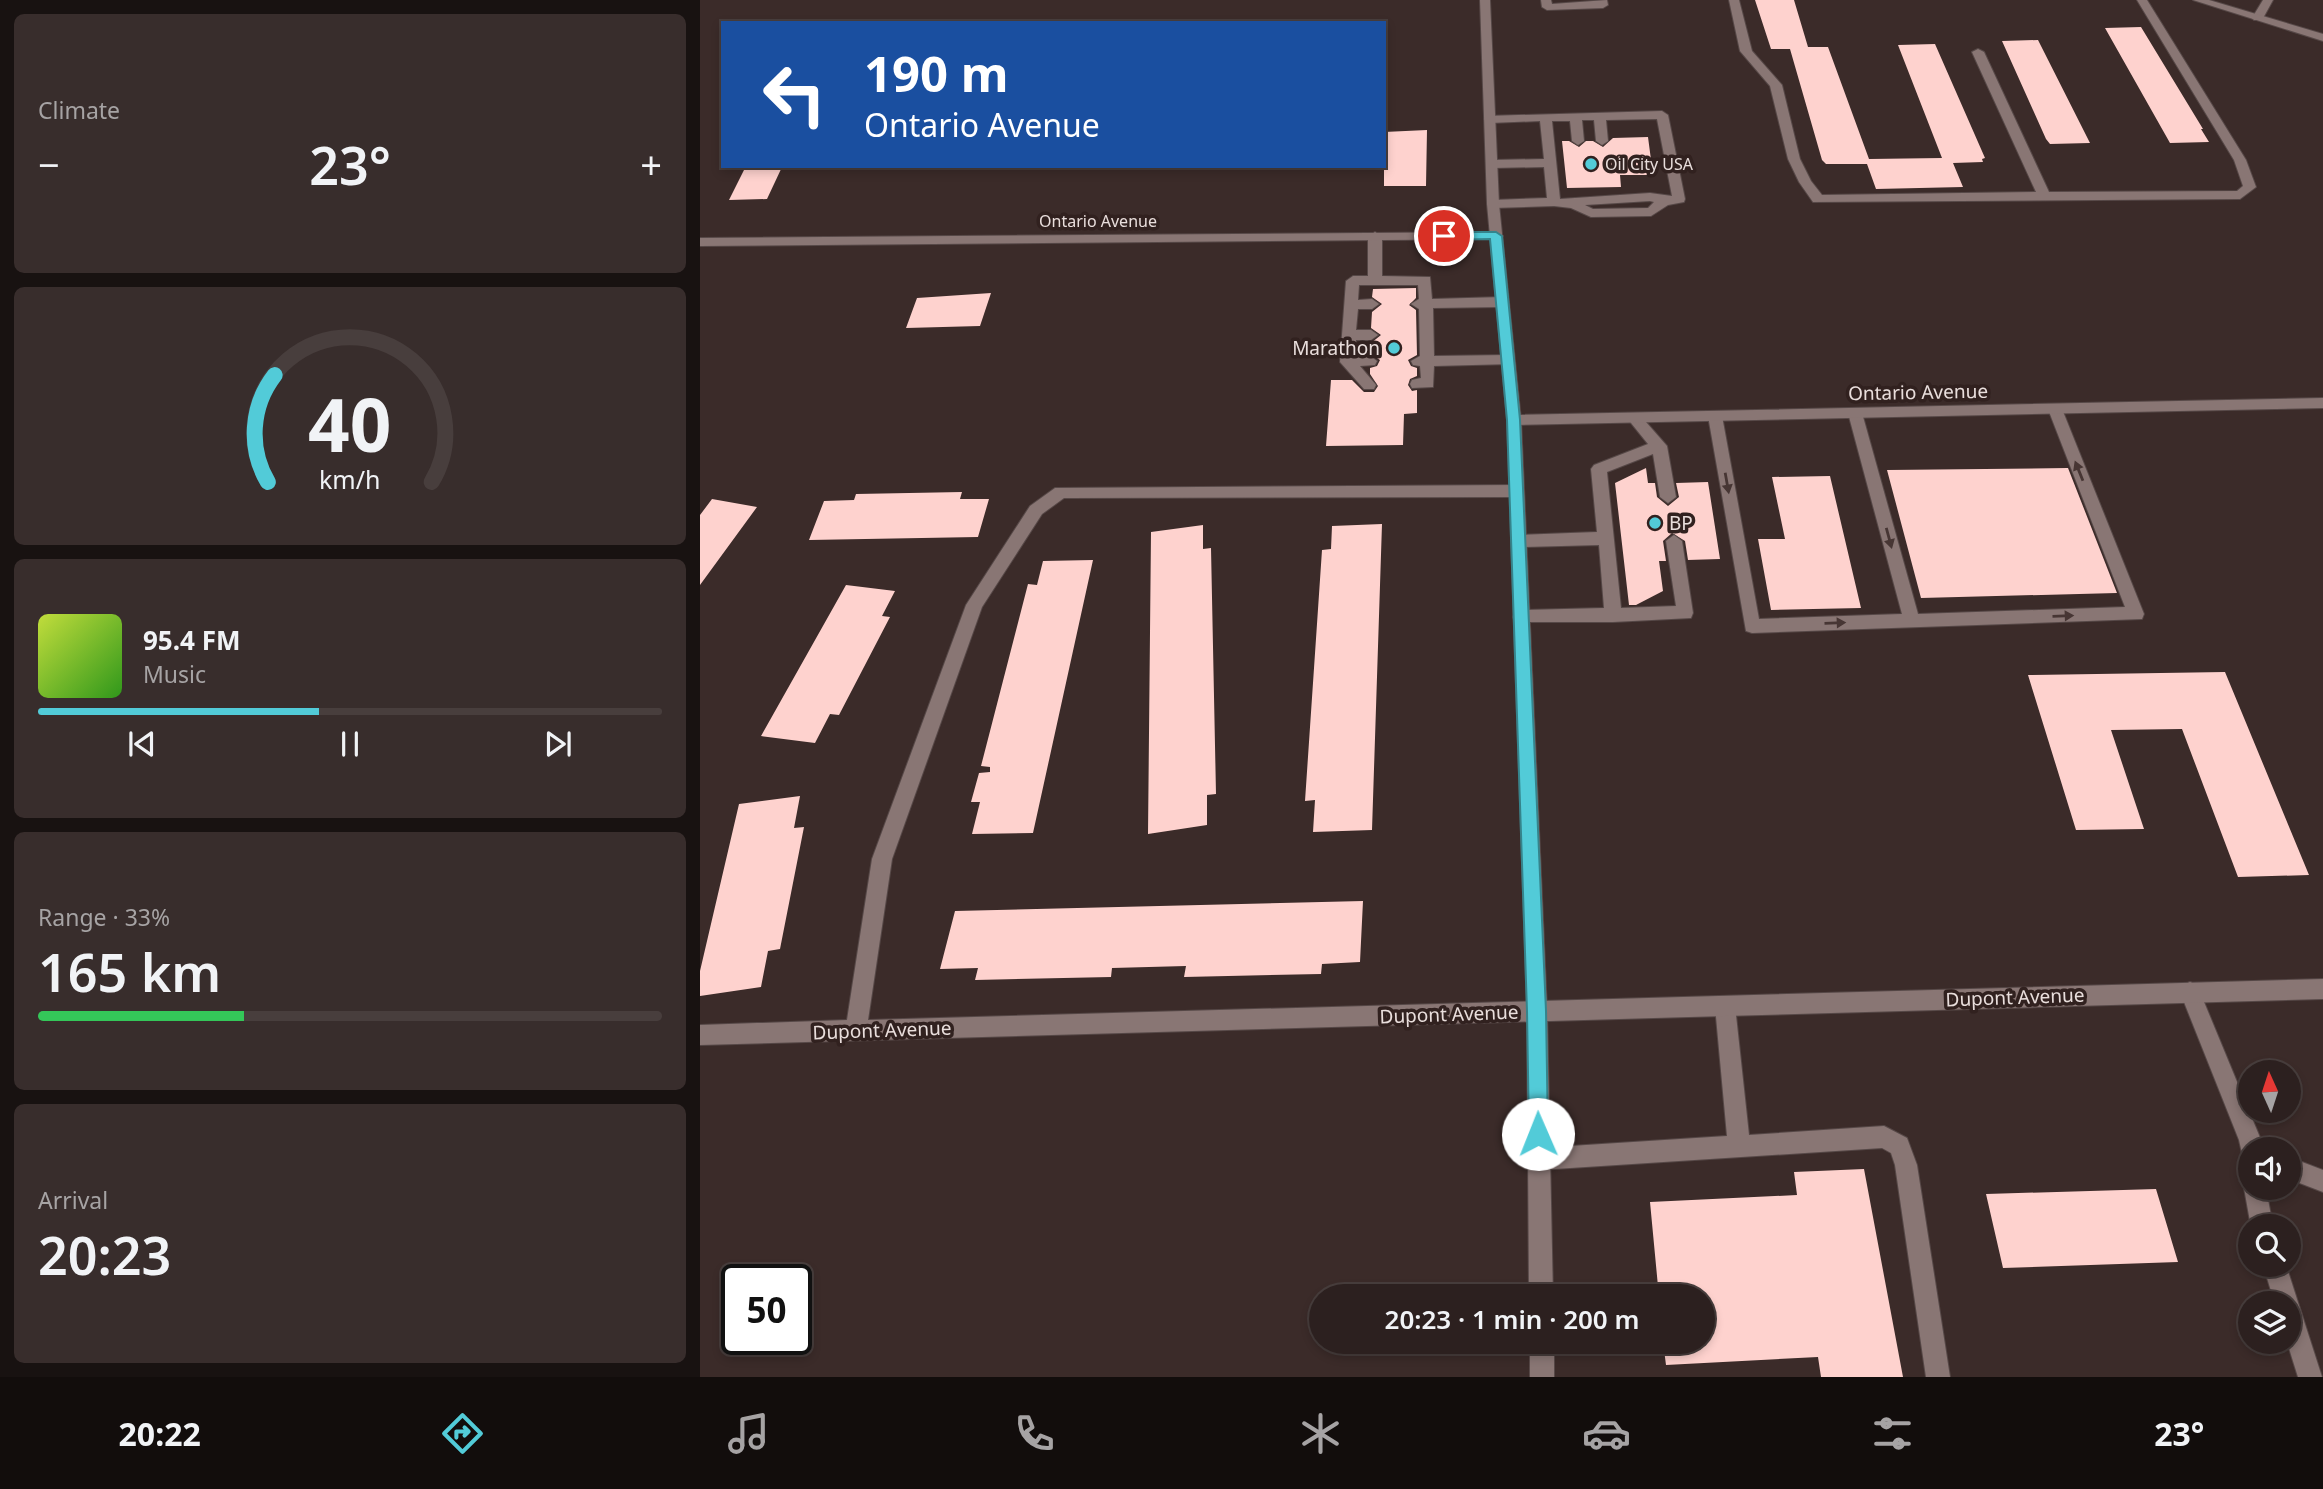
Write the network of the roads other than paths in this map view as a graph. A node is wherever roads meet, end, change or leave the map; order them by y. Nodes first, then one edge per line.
1 (1485, 0) edge
2 (1546, 0) edge
3 (1602, 0) edge
4 (1734, 0) edge
5 (2142, 0) edge
6 (2198, 0) edge
7 (2268, 0) edge
8 (2258, 18) junction
9 (2323, 38) edge
10 (1978, 52) dead end
11 (1576, 117) junction
12 (1600, 117) junction
13 (1545, 118) junction
14 (1490, 119) junction
15 (1578, 141) dead end
16 (1602, 141) dead end
17 (1550, 163) junction
18 (1492, 164) junction
19 (2044, 196) junction
20 (1664, 201) junction
21 (1554, 202) junction
22 (1493, 204) junction
23 (1574, 204) junction
24 (1375, 236) junction
25 (1496, 236) junction
26 (700, 242) edge
27 (1375, 281) junction
28 (1502, 302) junction
29 (1372, 304) dead end
30 (1422, 304) junction
31 (1352, 305) junction
32 (1350, 335) junction
33 (1371, 335) dead end
34 (1507, 360) junction
35 (1370, 361) dead end
36 (1422, 361) junction
37 (1347, 362) junction
38 (1369, 384) dead end
39 (1417, 384) dead end
40 (2323, 403) edge
41 (2055, 409) junction
42 (1855, 413) junction
43 (1715, 416) junction
44 (1634, 418) junction
45 (1514, 420) junction
46 (1659, 446) junction
47 (1516, 491) junction
48 (1650, 494) dead end
49 (1518, 541) junction
50 (1612, 541) junction
51 (1659, 559) dead end
52 (1614, 615) junction
53 (1521, 617) junction
54 (1912, 621) junction
55 (2323, 989) edge
56 (2190, 992) junction
57 (1725, 1006) junction
58 (1537, 1011) junction
59 (856, 1031) junction
60 (700, 1035) edge
61 (2249, 1137) edge
62 (1740, 1146) junction
63 (1539, 1159) junction
64 (2301, 1173) edge
65 (2323, 1181) edge
66 (1541, 1284) edge
67 (2301, 1349) edge
68 (1542, 1354) edge
69 (1542, 1377) edge
70 (1938, 1377) edge
71 (2310, 1377) edge

1 - 14 street
2 - 3 street
4 - 19 street
5 - 19 street
6 - 8 street
7 - 8 street
8 - 9 street
10 - 19 street
11 - 12 street
11 - 13 street
11 - 15 street
12 - 16 street
12 - 20 street
13 - 14 street
13 - 17 street
14 - 18 street
17 - 18 street
17 - 21 street
18 - 22 street
20 - 23 street
20 - 23 street
21 - 22 street
21 - 23 street
22 - 25 street
24 - 25 street, Ontario Avenue
24 - 26 street, Ontario Avenue
24 - 27 street
25 - 28 street
27 - 30 street
27 - 31 street
28 - 30 street
28 - 34 street
29 - 31 street
30 - 36 street
31 - 32 street
32 - 33 street
32 - 37 street
34 - 36 street
34 - 45 street
35 - 37 street
36 - 39 street
37 - 38 street
40 - 41 street, Ontario Avenue
41 - 42 street, Ontario Avenue
54 -> 41 street
42 - 43 street, Ontario Avenue
42 -> 54 street
43 - 44 street, Ontario Avenue
43 -> 54 street
44 - 45 street, Ontario Avenue
44 - 46 street
45 - 47 street
46 - 48 street
46 - 50 street
47 - 49 street
47 - 59 street
49 - 50 street
49 - 53 street
50 - 52 street
51 - 52 street
52 - 53 street
53 - 58 street
55 - 56 street, Dupont Avenue
56 - 57 street, Dupont Avenue
56 - 61 street
57 - 58 street, Dupont Avenue
57 - 62 street
58 - 59 street, Dupont Avenue
58 - 63 street
59 - 60 street, Dupont Avenue
62 - 63 street
62 - 70 street
63 - 66 street
64 - 65 street
67 - 71 street
68 - 69 street

